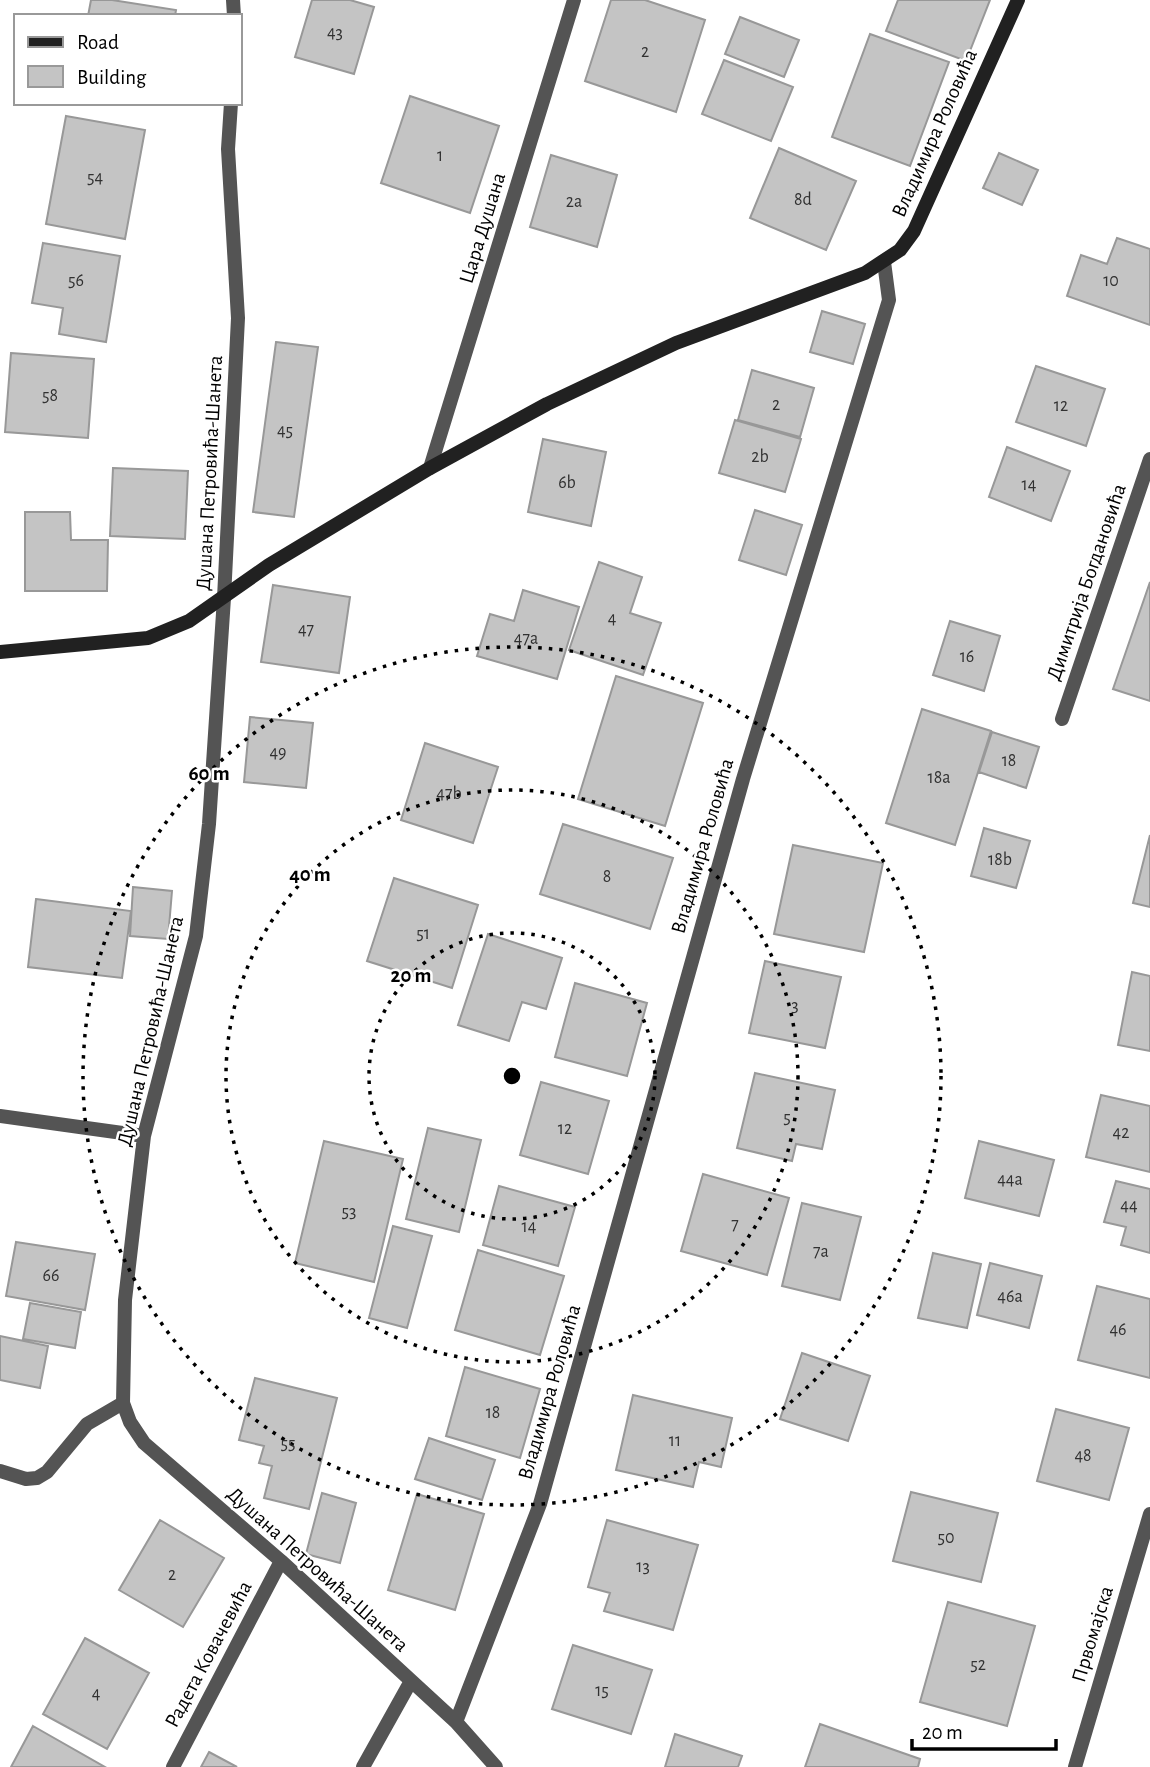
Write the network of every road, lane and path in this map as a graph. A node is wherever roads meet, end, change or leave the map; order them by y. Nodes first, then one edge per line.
1 (574, 0) edge
2 (1018, 0) edge
3 (231, 105) edge
4 (884, 262) junction
5 (1150, 459) edge
6 (430, 468) junction
7 (225, 598) junction
8 (0, 652) edge
9 (1062, 719) dead end
10 (0, 1116) edge
11 (144, 1136) junction
12 (123, 1403) junction
13 (0, 1471) edge
14 (1150, 1514) edge
15 (281, 1561) junction
16 (411, 1681) junction
17 (456, 1722) junction
18 (173, 1767) edge
19 (363, 1767) edge
20 (496, 1767) edge
21 (1075, 1767) edge

1 - 6 street, Цара Душана
2 - 4 street, Владимира Роловића
3 - 7 street, Душана Петровића-Шанета
4 - 6 street
4 - 17 street, Владимира Роловића
5 - 9 street, Димитрија Богдановића
6 - 7 street
7 - 8 street
7 - 11 street, Душана Петровића-Шанета
10 - 11 street
11 - 12 street, Душана Петровића-Шанета
12 - 13 street
12 - 15 street, Душана Петровића-Шанета
14 - 21 street, Првомајска
15 - 16 street, Душана Петровића-Шанета
15 - 18 street, Радета Ковачевића
16 - 17 street, Душана Петровића-Шанета
16 - 19 street
17 - 20 street, Душана Петровића-Шанета

